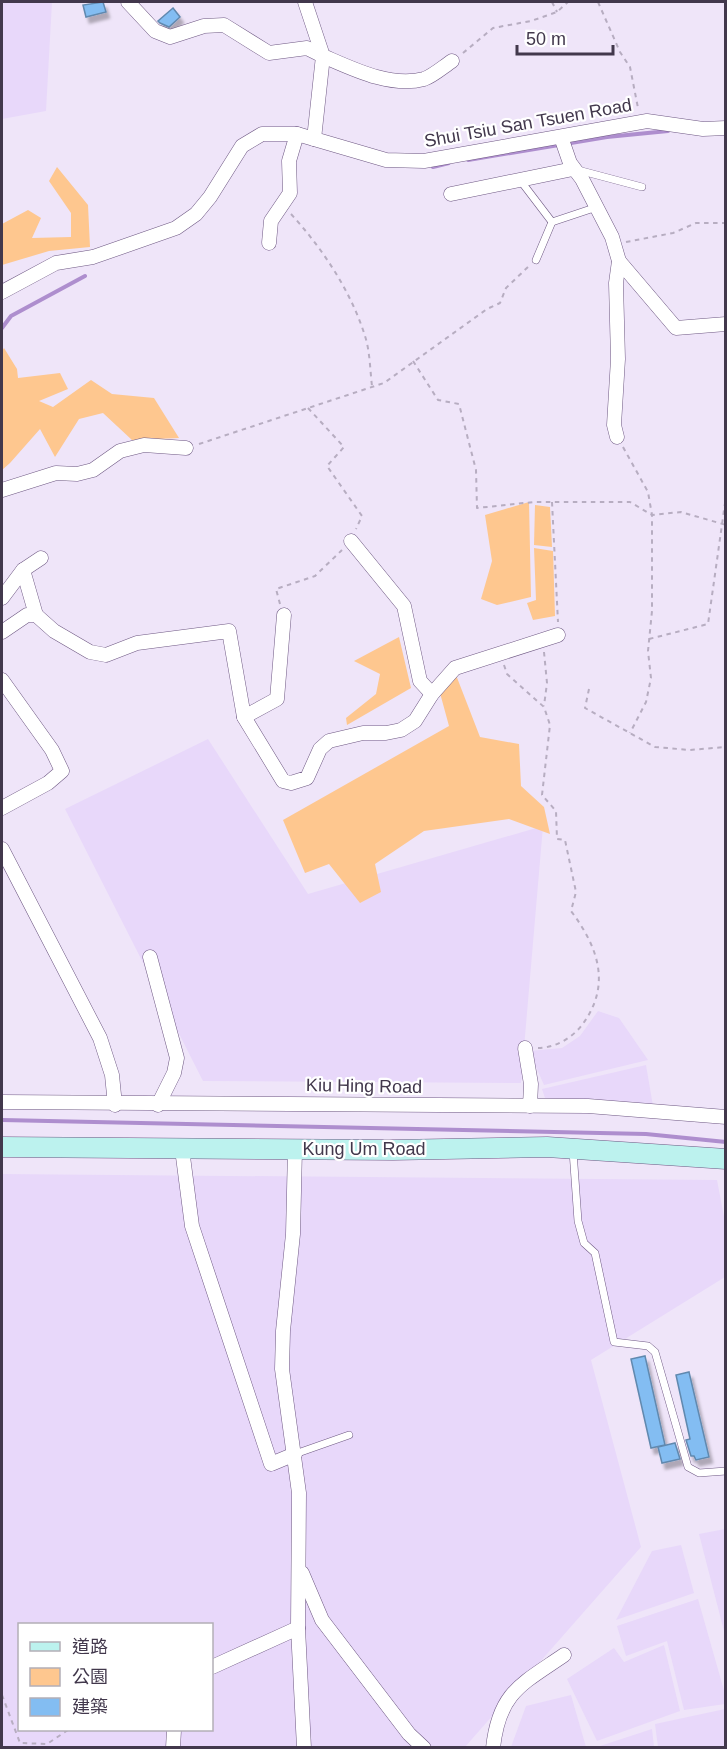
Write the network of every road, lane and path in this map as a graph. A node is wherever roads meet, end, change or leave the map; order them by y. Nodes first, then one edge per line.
1 (128, 2) edge
2 (305, 2) edge
3 (552, 2) edge
4 (568, 2) edge
5 (598, 2) edge
6 (557, 12) junction
7 (323, 56) junction
8 (452, 62) joint
9 (636, 123) junction
10 (726, 128) edge
11 (297, 134) junction
12 (314, 139) junction
13 (562, 139) junction
14 (571, 166) junction
15 (519, 179) junction
16 (642, 187) dead end
17 (451, 194) dead end
18 (282, 205) junction
19 (597, 207) junction
20 (552, 222) junction
21 (726, 223) edge
22 (612, 237) junction
23 (269, 243) dead end
24 (536, 260) joint
25 (619, 261) junction
26 (2, 292) edge
27 (726, 324) edge
28 (413, 361) junction
29 (372, 386) junction
30 (308, 408) junction
31 (617, 437) joint
32 (186, 448) joint
33 (2, 490) edge
34 (726, 496) edge
35 (552, 502) junction
36 (652, 515) junction
37 (724, 524) edge
38 (351, 541) junction
39 (41, 558) dead end
40 (23, 570) junction
41 (2, 598) edge
42 (36, 615) junction
43 (284, 615) joint
44 (2, 632) edge
45 (558, 635) joint
46 (649, 639) junction
47 (542, 640) junction
48 (500, 654) junction
49 (2, 680) edge
50 (589, 689) dead end
51 (432, 694) junction
52 (544, 707) junction
53 (244, 717) junction
54 (630, 733) junction
55 (726, 747) edge
56 (2, 808) edge
57 (2, 849) edge
58 (150, 957) dead end
59 (525, 1048) joint
60 (2, 1102) edge
61 (115, 1105) junction
62 (158, 1105) junction
63 (530, 1106) junction
64 (726, 1117) edge
65 (2, 1147) edge
66 (183, 1149) junction
67 (295, 1149) junction
68 (573, 1149) junction
69 (726, 1158) edge
70 (349, 1435) dead end
71 (295, 1454) junction
72 (726, 1471) edge
73 (299, 1563) junction
74 (298, 1628) junction
75 (564, 1655) dead end
76 (213, 1667) edge
77 (2, 1695) edge
78 (66, 1731) edge
79 (174, 1731) edge
80 (173, 1748) edge
81 (304, 1748) edge
82 (424, 1748) edge
83 (493, 1748) edge

1 - 7 street
2 - 7 street
3 - 6 path
4 - 6 path
5 - 9 path
6 - 8 path
7 - 8 street
7 - 12 street
9 - 10 street, Shui Tsiu San Tsuen Road
9 - 13 street, Shui Tsiu San Tsuen Road
11 - 12 street, Shui Tsiu San Tsuen Road
11 - 18 street
11 - 26 street, Shui Tsiu San Tsuen Road
12 - 13 street, Shui Tsiu San Tsuen Road
13 - 14 street
14 - 15 street
14 - 16 lane
14 - 19 street
15 - 17 street
15 - 20 lane
18 - 23 street
18 - 29 path
19 - 20 lane
19 - 22 street
20 - 24 lane
21 - 22 path
22 - 25 street
24 - 28 path
25 - 27 street
25 - 31 street
28 - 29 path
28 - 35 path
29 - 30 path
30 - 32 path
30 - 38 path
31 - 36 path
32 - 33 street
34 - 37 path
35 - 36 path
35 - 45 path
36 - 37 path
36 - 46 path
37 - 46 path
38 - 43 path
38 - 51 street
39 - 40 street
40 - 41 street
40 - 42 street
42 - 44 street
42 - 53 street
43 - 53 street
45 - 47 street
46 - 54 path
47 - 48 street
47 - 52 path
48 - 51 street
48 - 52 path
49 - 56 street
50 - 54 path
51 - 53 street
52 - 59 path
54 - 55 path
57 - 61 street
58 - 62 street
59 - 63 street
60 - 61 street, Kiu Hing Road
61 - 62 street, Kiu Hing Road
62 - 63 street, Kiu Hing Road
63 - 64 street, Kiu Hing Road
65 - 66 street, Kung Um Road
66 - 67 street, Kung Um Road
66 - 71 street
67 - 68 street, Kung Um Road
67 - 71 street
68 - 69 street, Kung Um Road
68 - 72 lane
70 - 71 lane
71 - 73 street
73 - 74 street
73 - 82 street
74 - 76 street
74 - 81 street
75 - 83 street
77 - 78 path
79 - 80 street

